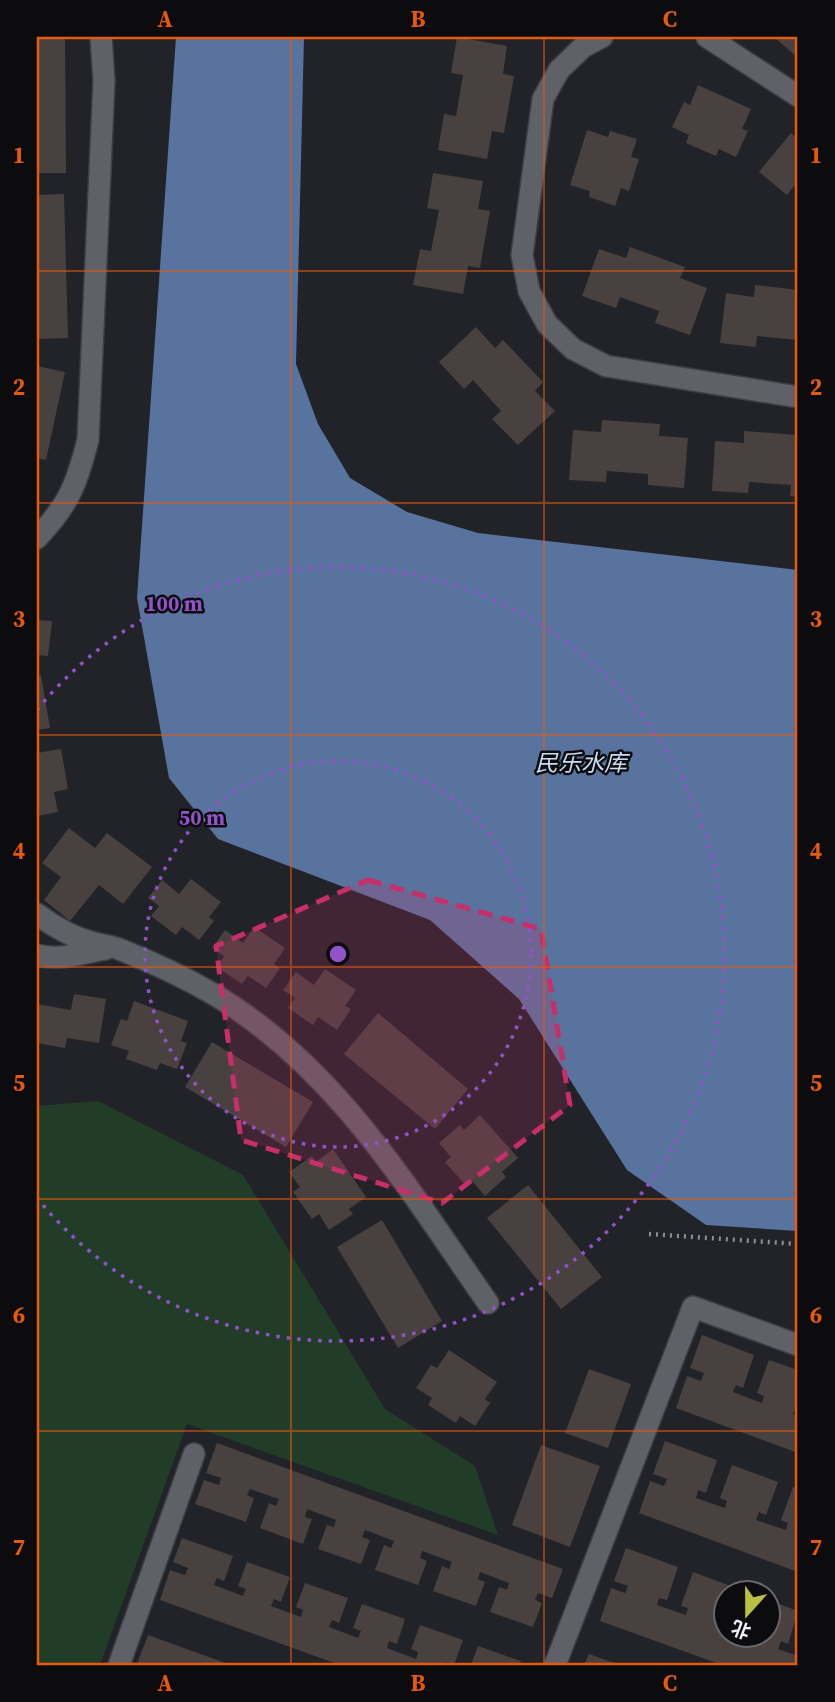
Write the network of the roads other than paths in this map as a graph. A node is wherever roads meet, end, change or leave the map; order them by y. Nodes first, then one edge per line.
1 (101, 37) edge
2 (707, 37) edge
3 (588, 40) edge
4 (798, 96) edge
5 (798, 397) edge
6 (37, 538) edge
7 (37, 914) edge
8 (115, 947) junction
9 (37, 955) edge
10 (488, 1303) dead end
11 (798, 1345) edge
12 (194, 1454) dead end
13 (119, 1665) edge
14 (555, 1665) edge

1 - 6 lane
2 - 4 lane
3 - 5 lane
7 - 8 lane
8 - 9 lane
8 - 10 lane
11 - 14 lane
12 - 13 lane

